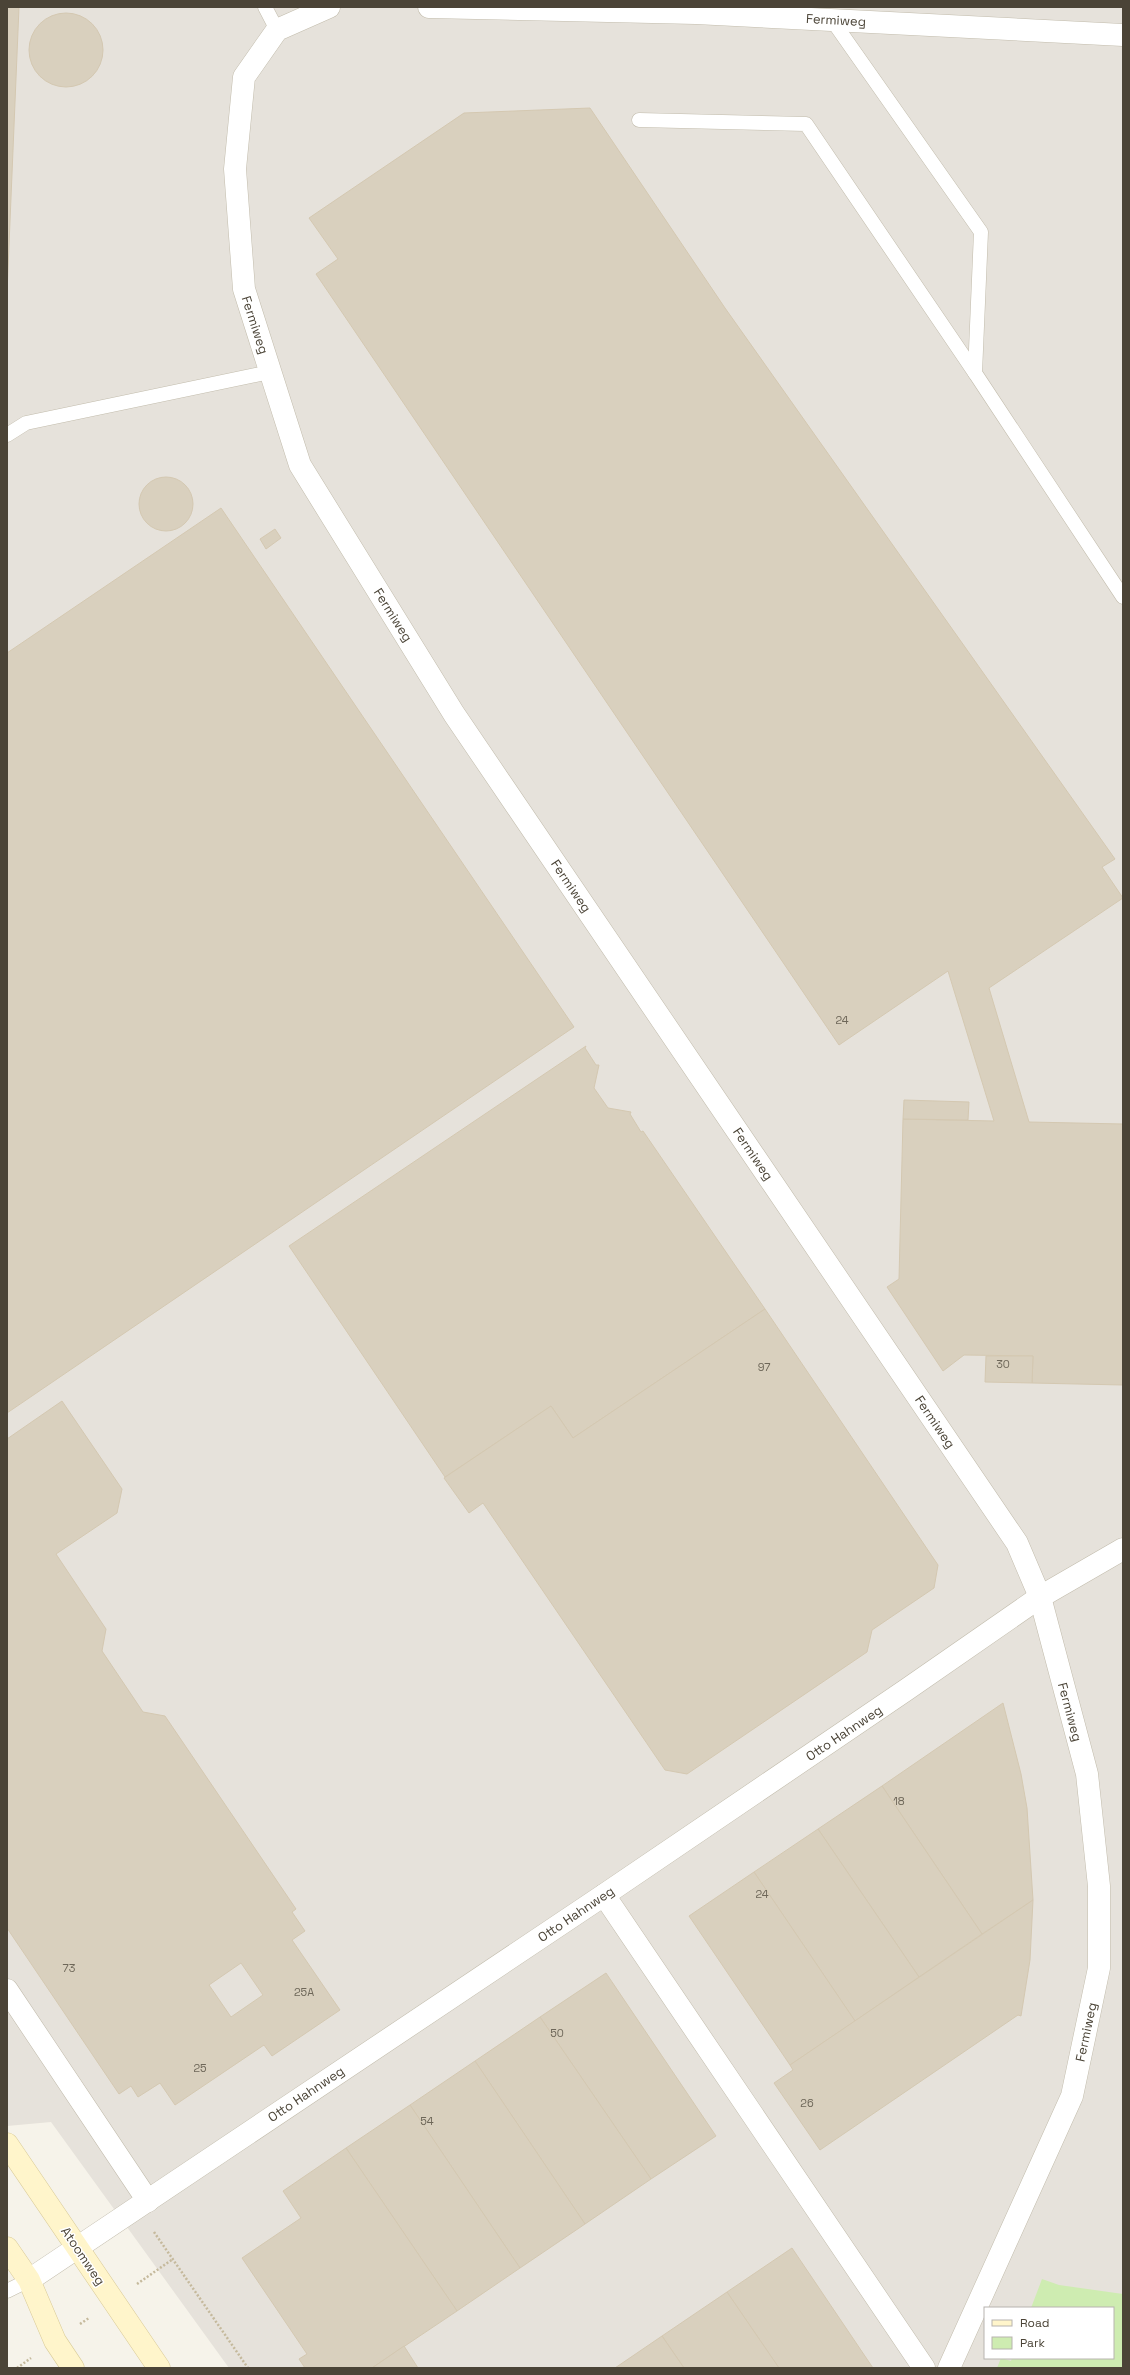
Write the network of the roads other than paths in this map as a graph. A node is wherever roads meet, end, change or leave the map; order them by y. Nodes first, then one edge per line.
1 (265, 7) edge
2 (329, 7) edge
3 (429, 7) edge
4 (832, 20) junction
5 (277, 30) junction
6 (1123, 34) edge
7 (639, 120) dead end
8 (270, 372) junction
9 (975, 373) junction
10 (7, 435) edge
11 (1123, 596) edge
12 (1123, 1549) edge
13 (1040, 1596) junction
14 (604, 1895) junction
15 (7, 1990) edge
16 (7, 2144) edge
17 (148, 2201) junction
18 (7, 2248) edge
19 (78, 2249) junction
20 (29, 2280) junction
21 (7, 2291) edge
22 (73, 2368) edge
23 (159, 2368) edge
24 (924, 2368) edge
25 (948, 2368) edge

1 - 5 lane
2 - 5 street
3 - 4 street, Fermiweg
4 - 6 street, Fermiweg
4 - 9 lane
5 - 8 street, Fermiweg
7 - 9 lane
8 - 10 lane
8 - 13 street, Fermiweg
9 - 11 lane
12 - 13 street, Otto Hahnweg
13 - 14 street, Otto Hahnweg
13 - 25 street, Fermiweg
14 - 17 street, Otto Hahnweg
14 - 24 street
15 - 17 street
16 - 19 main road, Atoomweg
17 - 19 street, Otto Hahnweg
18 - 20 main road
19 - 20 street, Otto Hahnweg
19 - 23 main road, Atoomweg
20 - 21 lane
20 - 22 main road

